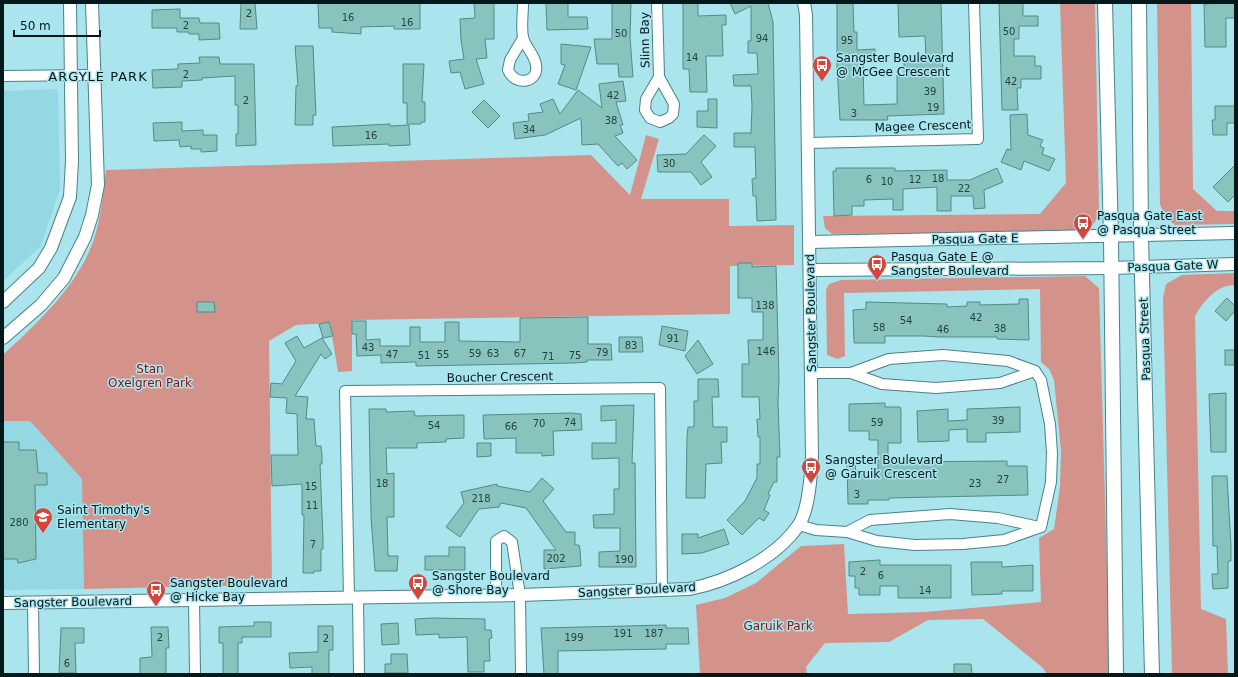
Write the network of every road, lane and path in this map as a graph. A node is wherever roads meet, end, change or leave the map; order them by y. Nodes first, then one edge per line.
1 (70, 3) edge
2 (92, 3) edge
3 (523, 3) edge
4 (657, 3) edge
5 (804, 3) edge
6 (974, 3) edge
7 (1106, 3) edge
8 (1139, 3) edge
9 (523, 38) dead end
10 (94, 75) junction
11 (3, 76) edge
12 (71, 76) junction
13 (659, 77) dead end
14 (808, 142) junction
15 (1235, 234) edge
16 (1111, 236) junction
17 (1141, 236) junction
18 (810, 242) junction
19 (1235, 264) edge
20 (1143, 267) junction
21 (1111, 268) junction
22 (810, 270) junction
23 (3, 302) edge
24 (3, 338) edge
25 (1035, 371) junction
26 (812, 373) junction
27 (851, 373) junction
28 (799, 525) junction
29 (1041, 527) junction
30 (847, 532) junction
31 (662, 590) junction
32 (496, 594) junction
33 (520, 594) junction
34 (354, 598) junction
35 (194, 600) junction
36 (3, 603) edge
37 (33, 603) junction
38 (34, 674) edge
39 (195, 674) edge
40 (359, 674) edge
41 (521, 674) edge
42 (1116, 674) edge
43 (1152, 674) edge

1 - 12 street
2 - 10 street
3 - 9 street
4 - 13 street, Slinn Bay
5 - 14 street, Sangster Boulevard
6 - 14 street, Magee Crescent
7 - 16 main road
8 - 17 main road, Pasqua Street
10 - 12 street
10 - 24 street
11 - 12 street
12 - 23 street
14 - 18 street, Sangster Boulevard
15 - 17 street
16 - 17 street, Pasqua Gate E
16 - 18 street, Pasqua Gate E
16 - 21 main road
17 - 20 main road, Pasqua Street
18 - 22 street, Sangster Boulevard
19 - 20 street, Pasqua Gate W
20 - 21 street, Pasqua Gate W
20 - 43 main road, Pasqua Street
21 - 22 street
21 - 42 main road
22 - 26 street, Sangster Boulevard
25 - 27 street
25 - 27 street
25 - 29 street
26 - 27 street
26 - 28 street, Sangster Boulevard
28 - 30 street
28 - 31 street, Sangster Boulevard
29 - 30 street
29 - 30 street
31 - 33 street, Sangster Boulevard
31 - 34 street, Boucher Crescent
32 - 33 street, Sangster Boulevard
32 - 33 street
32 - 34 street, Sangster Boulevard
33 - 41 street
34 - 35 street, Sangster Boulevard
34 - 40 street
35 - 37 street, Sangster Boulevard
35 - 39 street
36 - 37 street, Sangster Boulevard
37 - 38 street

